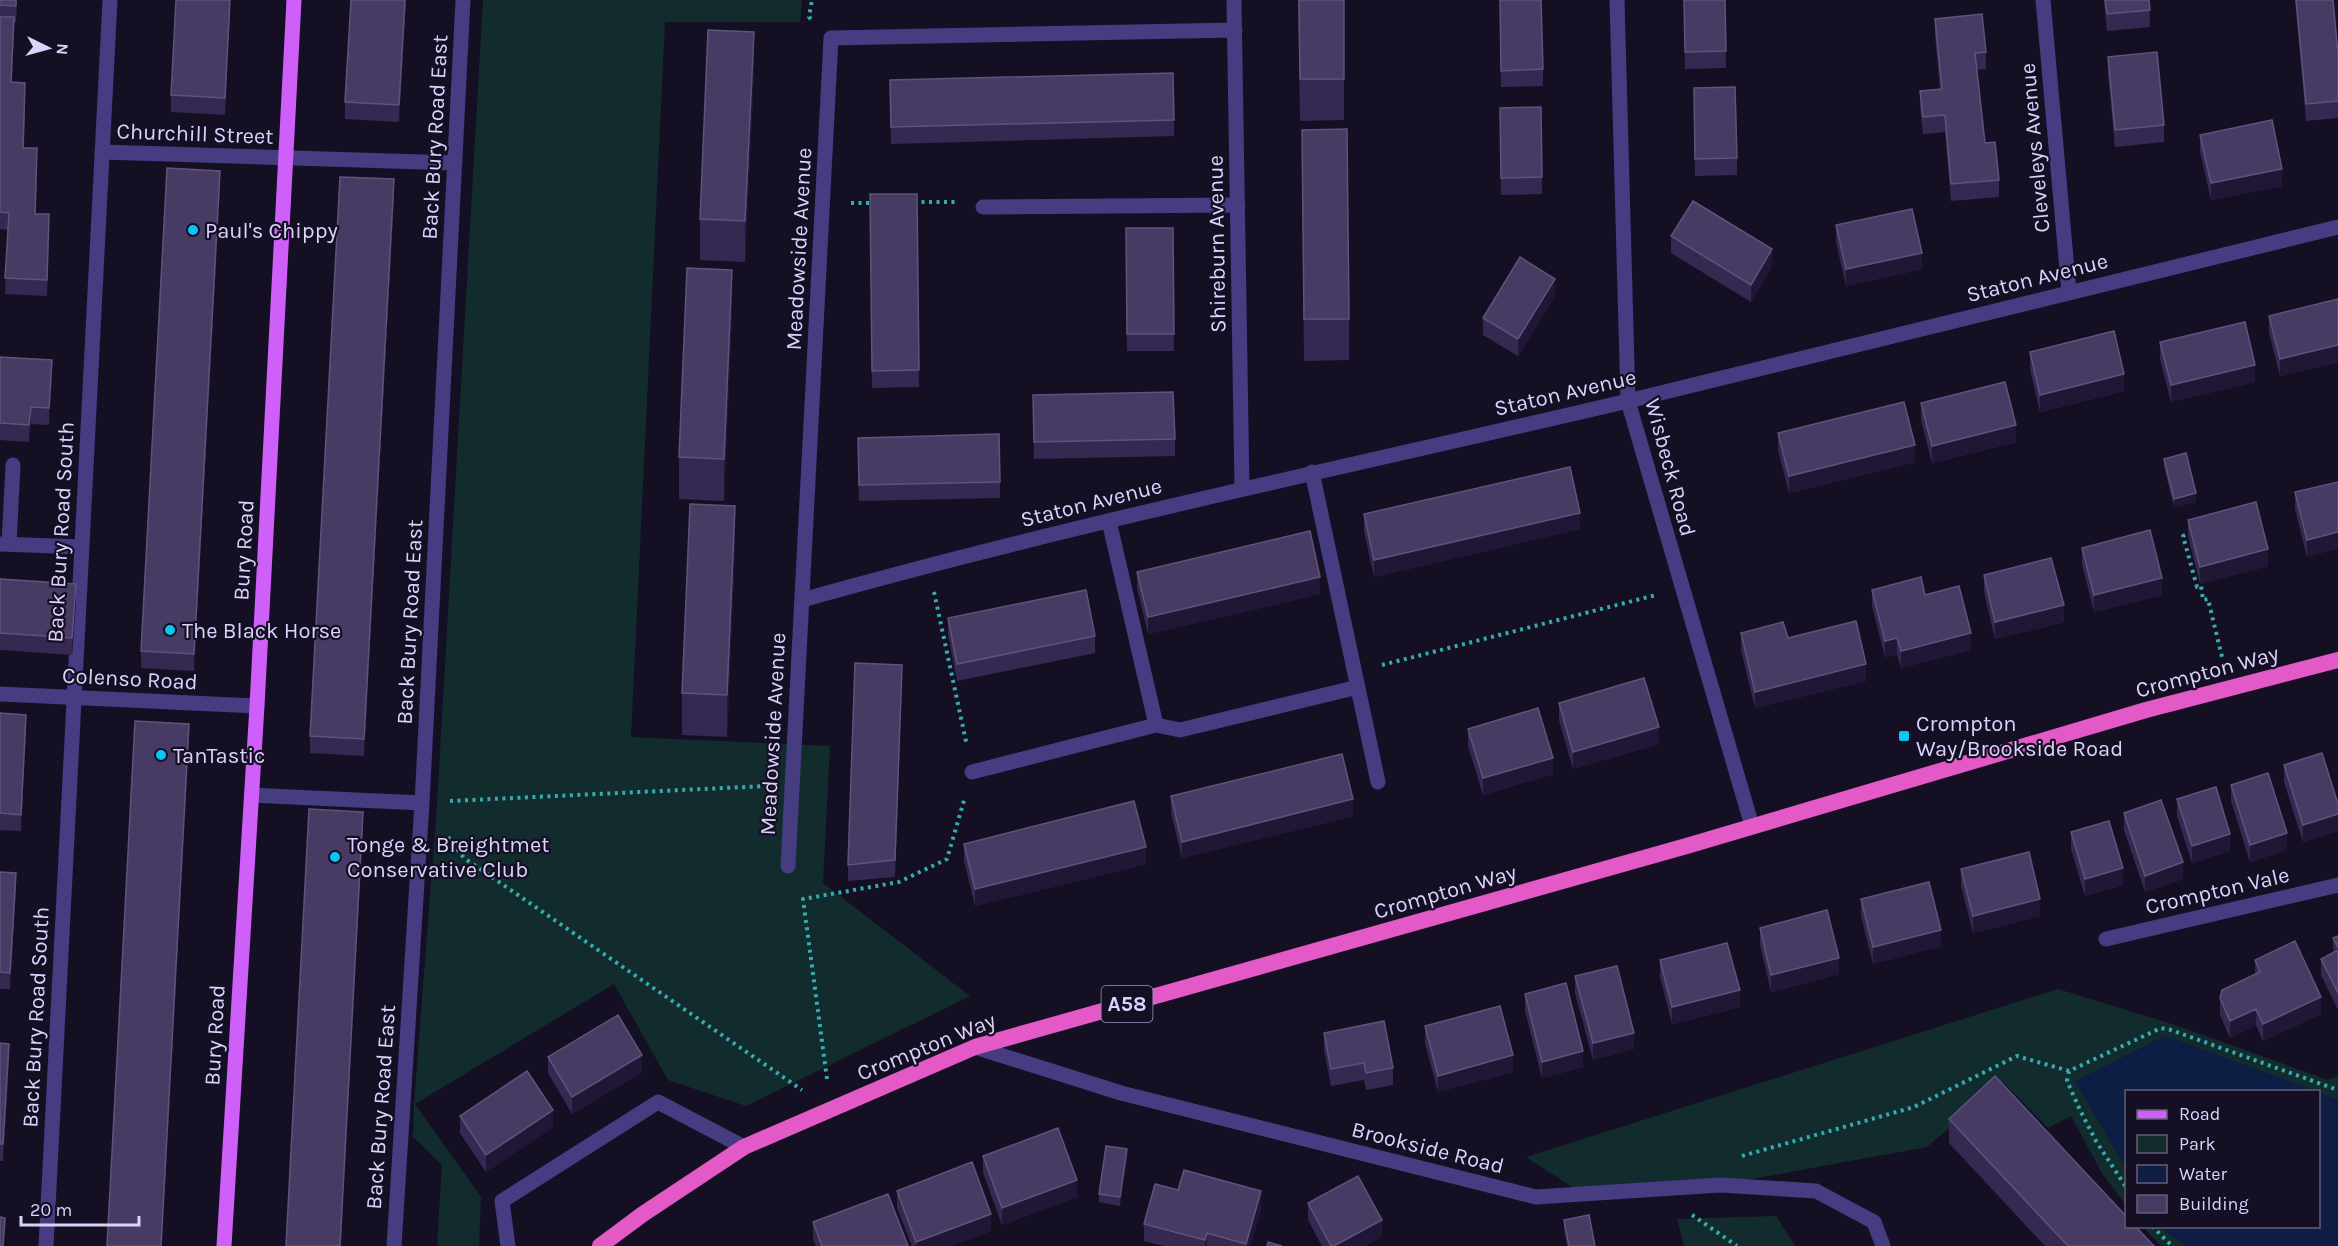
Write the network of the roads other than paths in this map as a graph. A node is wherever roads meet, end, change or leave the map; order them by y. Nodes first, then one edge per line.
1 (110, 0) edge
2 (294, 0) edge
3 (463, 0) edge
4 (1234, 0) edge
5 (1617, 0) edge
6 (2043, 0) edge
7 (1235, 30) junction
8 (102, 152) junction
9 (286, 159) junction
10 (455, 163) junction
11 (1238, 205) junction
12 (983, 207) road end
13 (2338, 227) edge
14 (2069, 292) junction
15 (1628, 401) junction
16 (13, 465) dead end
17 (1312, 472) junction
18 (1242, 488) junction
19 (1109, 521) junction
20 (4, 544) edge
21 (82, 547) junction
22 (802, 600) junction
23 (2338, 660) edge
24 (1356, 680) junction
25 (0, 694) edge
26 (74, 698) junction
27 (257, 706) junction
28 (1156, 725) junction
29 (972, 772) road end
30 (1378, 782) dead end
31 (251, 795) junction
32 (422, 803) junction
33 (1752, 826) junction
34 (788, 866) dead end
35 (2338, 885) edge
36 (2106, 939) dead end
37 (975, 1047) junction
38 (744, 1147) junction
39 (46, 1246) edge
40 (224, 1246) edge
41 (394, 1246) edge
42 (508, 1246) edge
43 (600, 1246) edge
44 (1884, 1246) edge

1 - 8 street, Back Bury Road South
2 - 9 main road, Bury Road
3 - 10 street, Back Bury Road East
4 - 7 street, Shireburn Avenue
5 - 15 street, Wisbeck Road
6 - 14 street, Cleveleys Avenue
7 - 11 street, Shireburn Avenue
7 - 22 street, Meadowside Avenue
8 - 9 street, Churchill Street
8 - 21 street, Back Bury Road South
9 - 10 street, Churchill Street
9 - 27 main road, Bury Road
10 - 32 street, Back Bury Road East
11 - 12 street
11 - 18 street, Shireburn Avenue
13 - 14 street, Staton Avenue
14 - 15 street, Staton Avenue
15 - 17 street, Staton Avenue
15 - 33 street, Wisbeck Road
16 - 20 street
17 - 18 street, Staton Avenue
17 - 24 street
18 - 19 street, Staton Avenue
19 - 22 street, Staton Avenue
19 - 28 street
20 - 21 street
21 - 26 street, Back Bury Road South
22 - 34 street, Meadowside Avenue
23 - 33 highway, Crompton Way / A58
24 - 28 street
24 - 30 street
25 - 26 street, Colenso Road
26 - 27 street, Colenso Road
26 - 39 street, Back Bury Road South
27 - 31 main road, Bury Road
28 - 29 street
31 - 32 street
31 - 40 main road, Bury Road
32 - 41 street, Back Bury Road East
33 - 37 highway, Crompton Way / A58
35 - 36 street, Crompton Vale
37 - 38 highway, Crompton Way / A58
37 - 44 street, Brookside Road
38 - 42 street
38 - 43 highway, Crompton Way / A58

